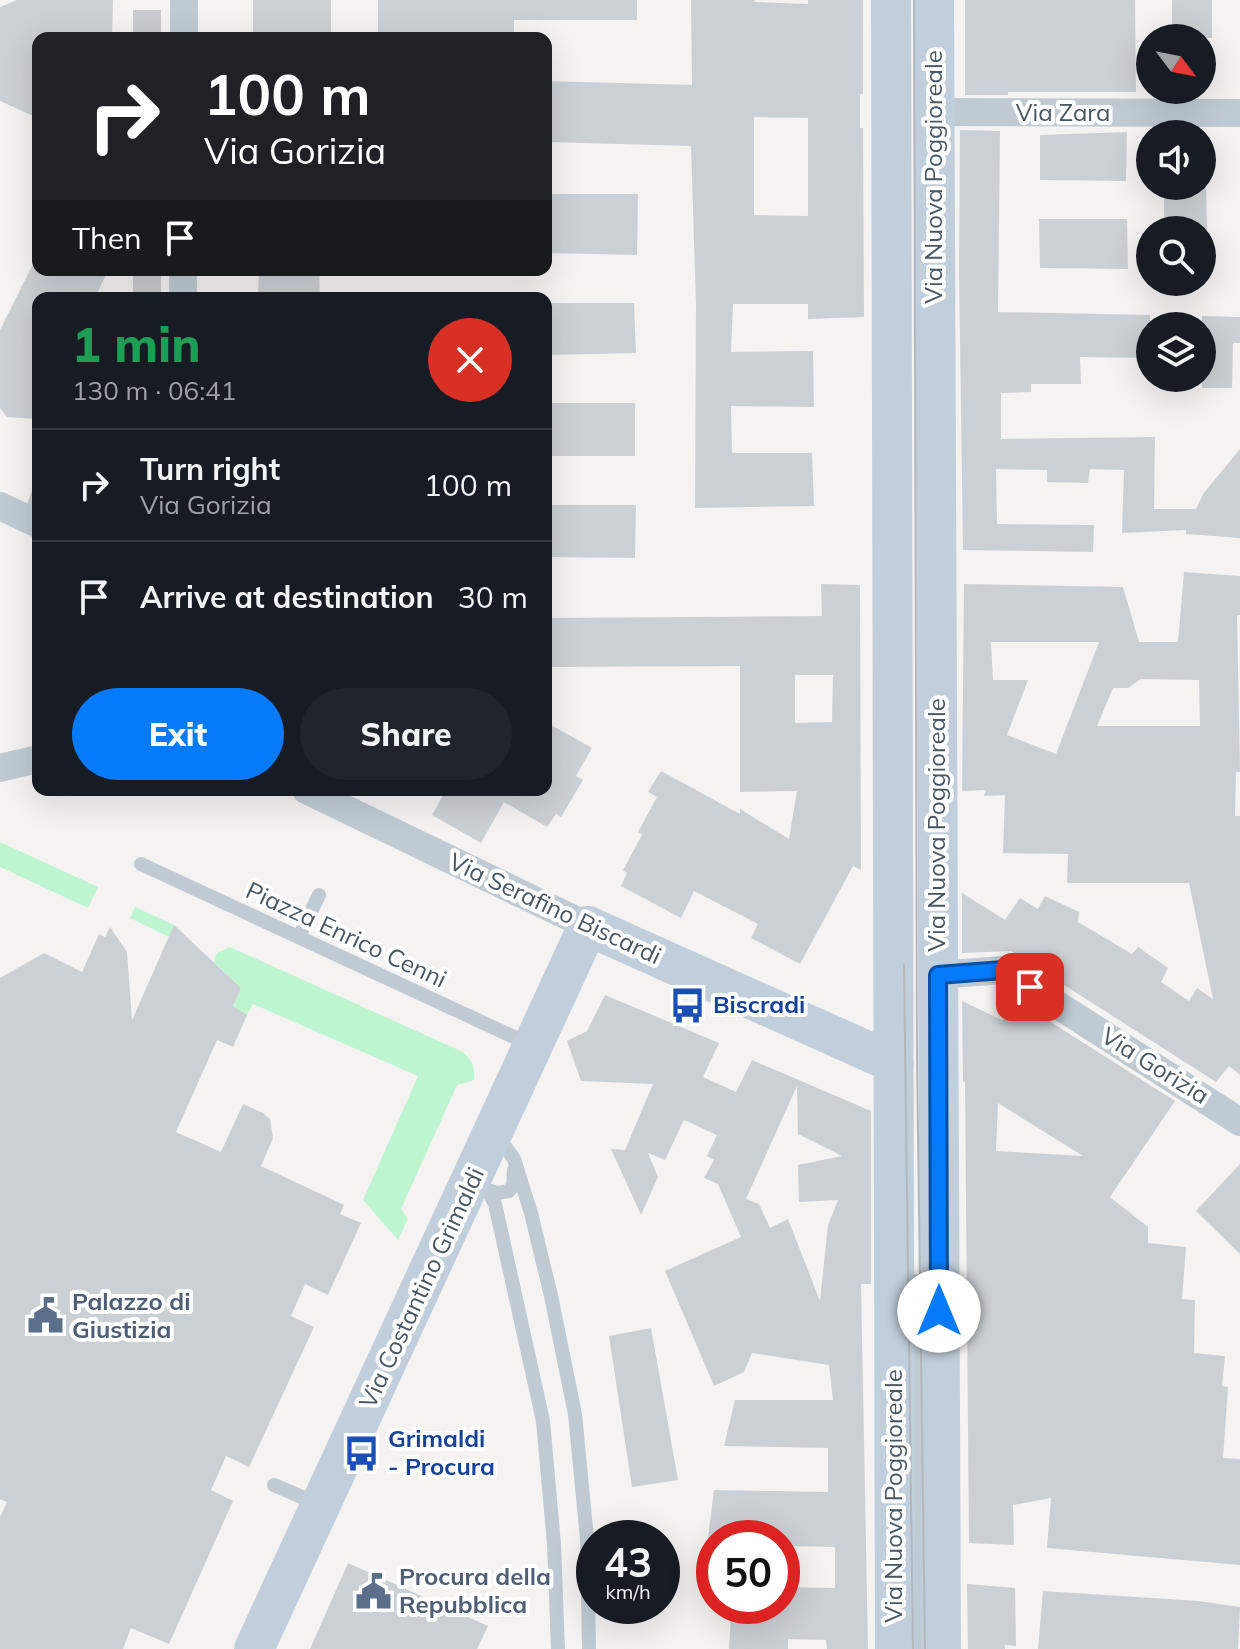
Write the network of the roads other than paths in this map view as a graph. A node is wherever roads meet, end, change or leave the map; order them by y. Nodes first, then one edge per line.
1 (184, 0) edge
2 (891, 0) edge
3 (934, 0) edge
4 (184, 32) edge
5 (934, 112) junction
6 (1240, 113) edge
7 (0, 487) edge
8 (0, 506) edge
9 (32, 510) tunnel mouth
10 (32, 511) tunnel mouth
11 (318, 796) edge
12 (141, 864) dead end
13 (319, 895) dead end
14 (588, 926) junction
15 (299, 937) junction
16 (938, 975) junction
17 (533, 1046) junction
18 (938, 1059) junction
19 (894, 1063) junction
20 (1240, 1122) edge
21 (502, 1150) junction
22 (480, 1185) junction
23 (914, 1273) dead end
24 (274, 1485) dead end
25 (322, 1505) junction
26 (254, 1649) edge
27 (558, 1649) edge
28 (589, 1649) edge
29 (895, 1649) edge
30 (919, 1649) edge
31 (941, 1649) edge

1 - 4 street
2 - 19 main road, Via Nuova Poggioreale
3 - 5 main road, Via Nuova Poggioreale
5 - 6 street, Via Zara
5 - 16 main road, Via Nuova Poggioreale
7 - 9 street
8 - 10 street
11 - 14 street, Via Serafino Biscardi
12 - 15 lane, Piazza Enrico Cenni
13 - 15 lane
14 - 17 main road, Via Costantino Grimaldi
14 - 19 main road, Via Serafino Biscardi
15 - 17 lane, Piazza Enrico Cenni
16 - 18 main road, Via Nuova Poggioreale
16 - 20 street, Via Gorizia
17 - 21 main road, Via Costantino Grimaldi
18 - 19 main road
18 - 31 main road, Via Nuova Poggioreale
19 - 29 main road, Via Nuova Poggioreale
21 - 22 main road, Via Costantino Grimaldi
21 - 28 lane
22 - 25 main road, Via Costantino Grimaldi
22 - 27 lane
23 - 30 lane
24 - 25 lane
25 - 26 main road, Via Costantino Grimaldi

